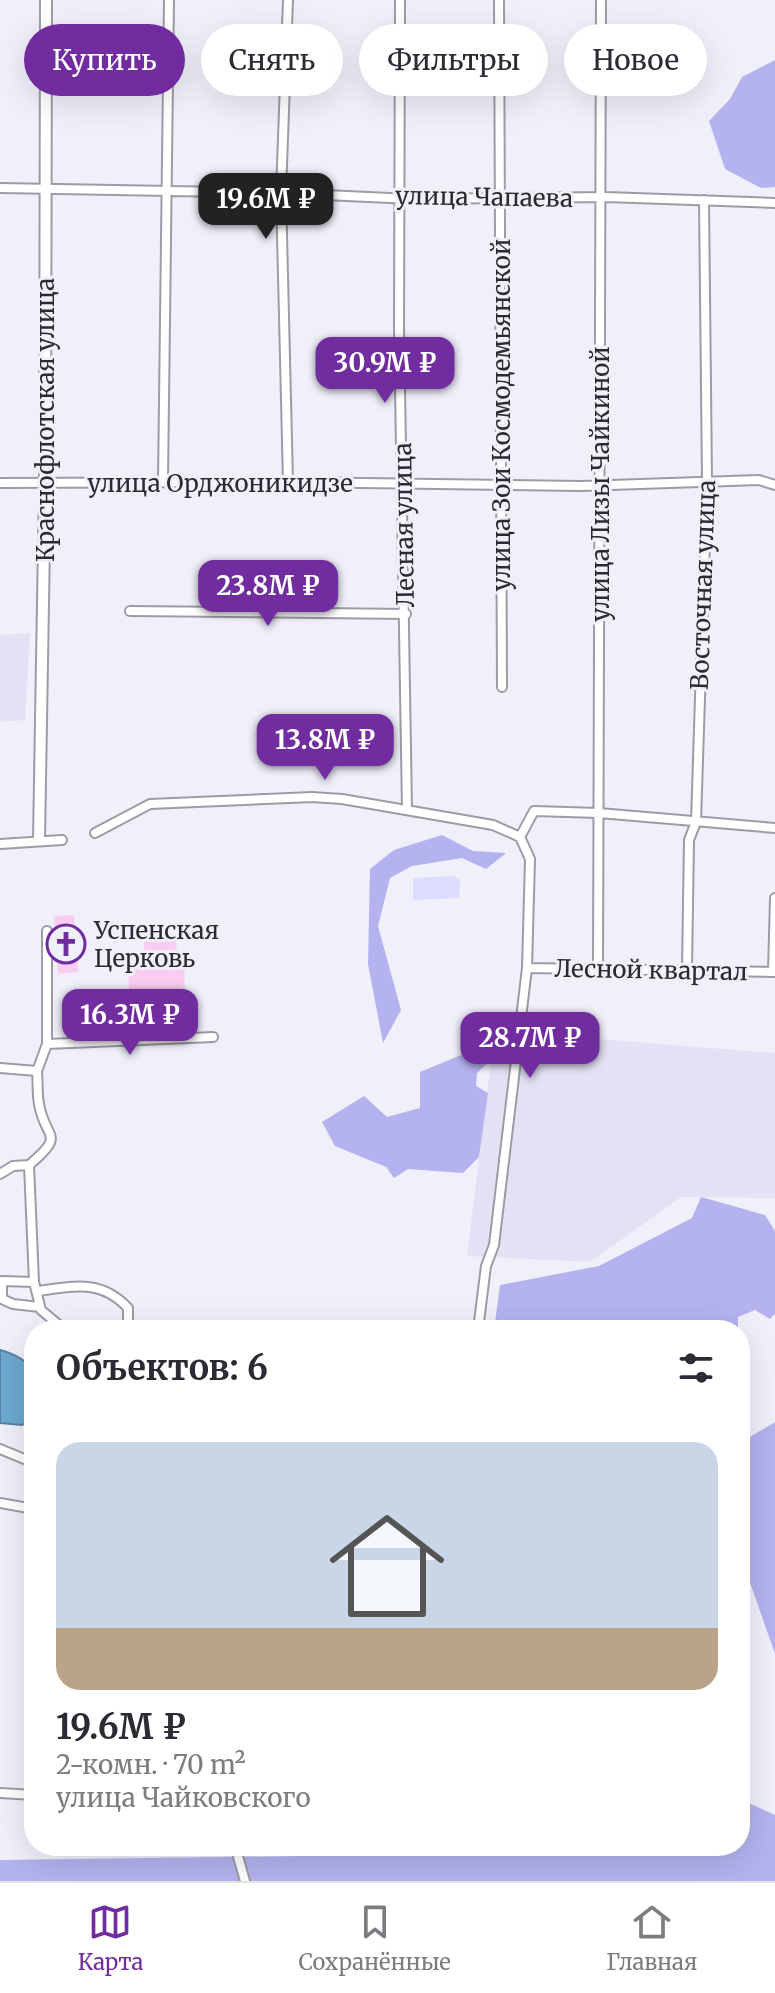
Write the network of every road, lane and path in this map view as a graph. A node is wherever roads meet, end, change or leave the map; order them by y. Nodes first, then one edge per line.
1 (46, 0) edge
2 (169, 0) edge
3 (288, 0) edge
4 (400, 0) edge
5 (499, 0) edge
6 (601, 0) edge
7 (0, 188) edge
8 (47, 188) junction
9 (166, 190) junction
10 (281, 193) junction
11 (400, 197) junction
12 (599, 197) junction
13 (500, 200) junction
14 (704, 200) junction
15 (775, 203) edge
16 (163, 481) junction
17 (707, 481) junction
18 (288, 482) junction
19 (0, 483) edge
20 (403, 483) junction
21 (45, 484) junction
22 (599, 485) junction
23 (775, 485) edge
24 (502, 486) junction
25 (130, 611) dead end
26 (406, 614) junction
27 (502, 687) dead end
28 (407, 810) junction
29 (599, 813) junction
30 (696, 822) junction
31 (775, 828) edge
32 (95, 833) dead end
33 (520, 837) junction
34 (39, 840) junction
35 (62, 840) dead end
36 (0, 844) edge
37 (775, 898) edge
38 (47, 931) dead end
39 (527, 968) junction
40 (598, 969) junction
41 (687, 969) junction
42 (774, 971) edge
43 (213, 1037) dead end
44 (47, 1044) junction
45 (2, 1068) edge
46 (37, 1071) junction
47 (29, 1165) junction
48 (0, 1174) edge
49 (36, 1287) junction
50 (40, 1307) junction
51 (54, 1320) edge
52 (128, 1320) edge
53 (479, 1320) edge
54 (0, 1449) edge
55 (24, 1459) edge
56 (0, 1503) edge
57 (24, 1507) edge
58 (0, 1793) edge
59 (24, 1794) edge
60 (238, 1856) edge
61 (245, 1881) edge

1 - 8 street, Краснофлотская улица
2 - 9 street
3 - 10 street
4 - 11 street, Лесная улица
5 - 13 street, улица Зои Космодемьянской
6 - 12 street, улица Лизы Чайкиной
7 - 8 street, улица Чапаева
8 - 9 street, улица Чапаева
8 - 21 street, Краснофлотская улица
9 - 10 street, улица Чапаева
9 - 16 street
10 - 11 street, улица Чапаева
10 - 18 street
11 - 13 street, улица Чапаева
11 - 20 street, Лесная улица
12 - 13 street, улица Чапаева
12 - 14 street, улица Чапаева
12 - 22 street, улица Лизы Чайкиной
13 - 24 street, улица Зои Космодемьянской
14 - 15 street, улица Чапаева
14 - 17 street, Восточная улица
16 - 18 street, улица Орджоникидзе
16 - 21 street, улица Орджоникидзе
17 - 22 street, улица Орджоникидзе
17 - 23 street, улица Орджоникидзе
17 - 30 street, Восточная улица
18 - 20 street, улица Орджоникидзе
19 - 21 street, улица Орджоникидзе
20 - 24 street, улица Орджоникидзе
20 - 26 street, Лесная улица
21 - 34 street, Краснофлотская улица
22 - 24 street, улица Орджоникидзе
22 - 29 street, улица Лизы Чайкиной
24 - 27 street, улица Зои Космодемьянской
25 - 26 street
26 - 28 street, Лесная улица
28 - 32 street
28 - 33 street
29 - 30 street
29 - 33 street
29 - 40 street, улица Лизы Чайкиной
30 - 31 street
30 - 41 street, Восточная улица
33 - 39 street
34 - 35 street
34 - 36 street
37 - 42 street
38 - 44 street
39 - 40 street, Лесной квартал
39 - 53 street
40 - 41 street, Лесной квартал
41 - 42 street, Лесной квартал
43 - 44 street
44 - 46 street
45 - 46 street
46 - 47 street
47 - 48 street
47 - 49 street
49 - 50 street
49 - 50 street
49 - 52 street
50 - 51 street
54 - 55 street
56 - 57 street
58 - 59 street
60 - 61 street

